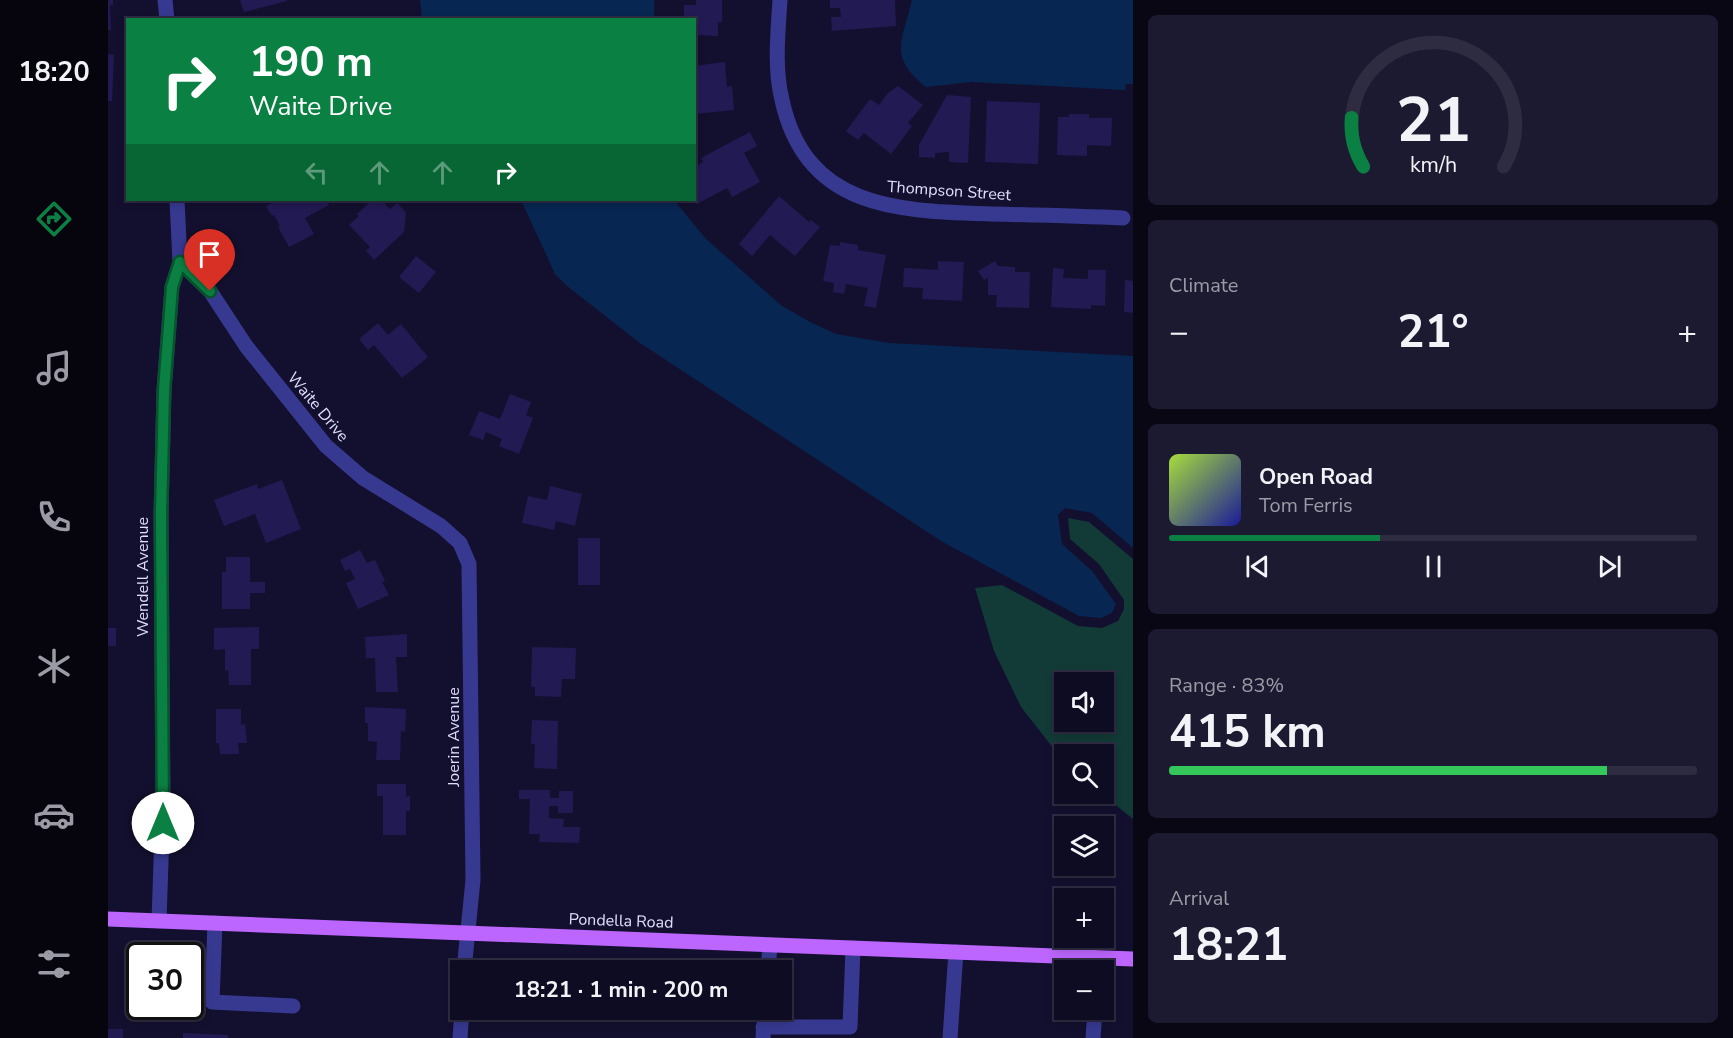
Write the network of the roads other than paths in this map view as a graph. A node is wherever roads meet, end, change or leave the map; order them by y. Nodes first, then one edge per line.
1 (165, 0) edge
2 (780, 0) edge
3 (167, 18) edge
4 (177, 201) edge
5 (1123, 218) dead end
6 (180, 262) junction
7 (460, 543) joint
8 (108, 919) edge
9 (159, 921) junction
10 (215, 923) junction
11 (468, 933) junction
12 (770, 945) junction
13 (853, 948) junction
14 (956, 952) junction
15 (1133, 959) edge
16 (465, 960) edge
17 (769, 960) edge
18 (1054, 961) edge
19 (1114, 961) edge
20 (293, 1006) dead end
21 (461, 1020) edge
22 (1094, 1020) edge
23 (763, 1032) edge
24 (460, 1038) edge
25 (950, 1038) edge
26 (1093, 1038) edge

1 - 3 street
2 - 5 street, Thompson Street
4 - 6 street, Wendell Avenue
6 - 7 street, Waite Drive
6 - 9 street, Wendell Avenue
7 - 11 street, Joerin Avenue
8 - 9 main road, Pondella Road
9 - 10 main road, Pondella Road
10 - 11 main road, Pondella Road
10 - 20 street
11 - 12 main road, Pondella Road
11 - 16 street, Joerin Avenue
12 - 13 main road, Pondella Road
12 - 17 street
13 - 14 main road, Pondella Road
13 - 23 street
14 - 18 main road, Pondella Road
14 - 25 street
15 - 19 main road, Pondella Road
21 - 24 street
22 - 26 street

